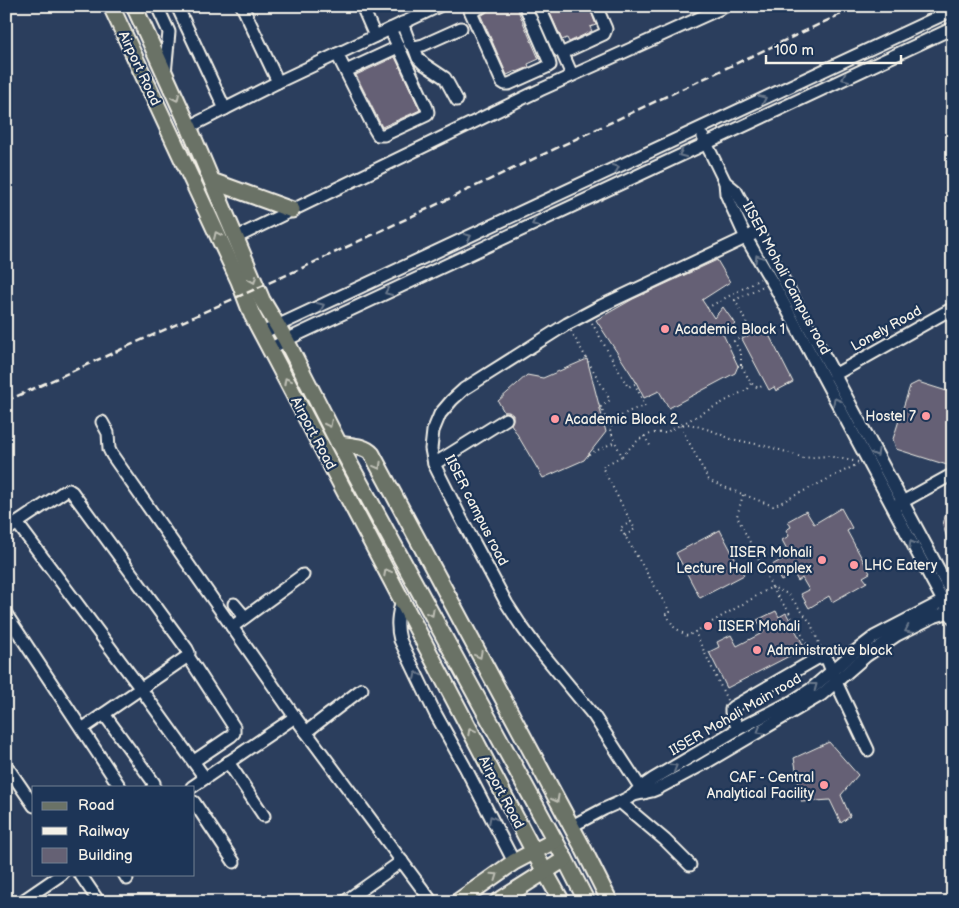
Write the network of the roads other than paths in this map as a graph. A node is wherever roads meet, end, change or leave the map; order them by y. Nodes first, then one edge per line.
1 (111, 6) edge
2 (134, 6) edge
3 (157, 6) edge
4 (176, 6) edge
5 (242, 6) edge
6 (362, 6) edge
7 (439, 6) edge
8 (483, 6) edge
9 (525, 6) edge
10 (538, 6) edge
11 (596, 6) edge
12 (726, 6) edge
13 (470, 9) edge
14 (953, 10) edge
15 (402, 23) junction
16 (461, 28) dead end
17 (953, 28) edge
18 (390, 29) junction
19 (169, 32) junction
20 (375, 36) junction
21 (398, 47) junction
22 (414, 47) junction
23 (562, 52) junction
24 (337, 54) junction
25 (550, 65) junction
26 (346, 71) junction
27 (165, 74) junction
28 (572, 76) junction
29 (278, 82) junction
30 (557, 82) junction
31 (505, 84) junction
32 (457, 100) dead end
33 (513, 103) junction
34 (225, 109) junction
35 (189, 127) junction
36 (700, 129) junction
37 (706, 143) junction
38 (212, 182) junction
39 (725, 182) junction
40 (292, 210) junction
41 (758, 232) junction
42 (235, 238) junction
43 (746, 238) junction
44 (953, 308) edge
45 (277, 327) junction
46 (262, 333) junction
47 (286, 340) junction
48 (270, 349) junction
49 (834, 375) junction
50 (506, 419) dead end
51 (102, 422) dead end
52 (339, 444) junction
53 (434, 464) junction
54 (953, 474) edge
55 (897, 504) junction
56 (17, 523) junction
57 (6, 531) edge
58 (303, 575) dead end
59 (949, 598) edge
60 (402, 600) junction
61 (234, 604) dead end
62 (6, 614) edge
63 (952, 614) edge
64 (245, 617) junction
65 (232, 627) junction
66 (188, 656) junction
67 (834, 677) junction
68 (141, 689) junction
69 (362, 689) dead end
70 (104, 714) junction
71 (295, 717) junction
72 (82, 729) junction
73 (738, 730) junction
74 (306, 732) junction
75 (868, 750) dead end
76 (194, 761) junction
77 (228, 762) junction
78 (6, 765) edge
79 (205, 778) junction
80 (10, 781) edge
81 (119, 786) edge
82 (153, 786) edge
83 (193, 786) edge
84 (639, 792) junction
85 (195, 793) edge
86 (620, 802) junction
87 (32, 804) edge
88 (195, 804) edge
89 (264, 816) dead end
90 (217, 826) dead end
91 (570, 827) junction
92 (554, 841) junction
93 (534, 852) junction
94 (566, 859) junction
95 (402, 861) junction
96 (234, 862) dead end
97 (514, 862) junction
98 (690, 865) dead end
99 (545, 872) junction
100 (59, 876) edge
101 (81, 876) edge
102 (557, 900) edge
103 (21, 902) edge
104 (99, 902) edge
105 (344, 902) edge
106 (432, 902) edge
107 (458, 902) edge
108 (497, 902) edge
109 (587, 902) edge
110 (610, 902) edge

46 -> 1 main road, Airport Road
2 - 27 main road
3 - 19 street
4 - 19 street
4 - 34 street
5 - 29 street
6 - 20 street
7 - 15 street
8 - 13 street
9 - 25 street
10 - 23 street
11 - 23 street
12 - 28 street
13 - 31 street
36 -> 14 street
15 - 18 street
15 - 22 street
16 - 22 street
17 -> 37 street
18 - 20 street
18 - 21 street
19 - 27 street
20 - 24 street
21 - 26 street
21 - 26 street
22 - 32 street
23 - 28 street
24 - 26 street
24 - 29 street
25 - 30 street
25 - 31 street
27 -> 35 main road
28 - 30 street
29 - 34 street
30 - 33 street
31 - 33 street
33 - 40 street
34 - 35 street
35 - 38 main road
36 - 37 street
45 -> 36 street
37 - 39 street
37 -> 47 street
38 - 40 main road
38 - 42 main road
39 - 41 street, IISER Mohali Campus road
39 - 43 street, IISER Mohali Campus road
40 - 42 street
41 - 43 street, IISER campus road
41 - 49 street, IISER Mohali Campus road
42 -> 45 main road
43 - 53 street, IISER campus road
55 -> 43 street, IISER Mohali Campus road
44 - 49 street, Lonely Road
45 - 46 street
45 - 47 main road
46 - 48 main road, Airport Road
47 - 48 street
47 -> 52 main road
60 -> 48 main road, Airport Road
49 -> 55 street, IISER Mohali Campus road
50 - 53 street
51 - 65 street
52 -> 91 main road
52 -> 92 main road
53 - 84 street, IISER campus road
54 - 55 street
55 - 59 street, IISER Mohali Campus road
56 - 57 street
56 - 66 street
56 - 68 street
58 - 64 street
59 - 63 street, IISER Mohali Campus road
59 - 67 street, IISER Mohali Main road
93 -> 60 main road, Airport Road
97 -> 60 street
61 - 64 street
62 - 72 street
63 -> 67 street
64 - 65 street
65 - 71 street
66 - 68 street
66 - 76 street
73 -> 67 street, IISER Mohali Main road
67 - 73 street
67 - 75 street
67 -> 84 street
68 - 70 street
68 - 76 street
69 - 74 street
70 - 72 street
70 - 82 street
71 - 74 street
71 - 77 street
72 - 81 street
84 -> 73 street, IISER Mohali Main road
74 - 95 street
76 - 79 street
77 - 79 street
77 - 89 street
78 - 80 street
79 - 83 street
80 - 87 street
84 - 86 street
85 - 90 street
86 - 91 street
86 - 98 street
88 - 96 street
91 - 110 main road
92 - 93 main road
92 - 94 main road
93 - 97 main road
93 - 99 main road, Airport Road
94 - 99 main road
94 - 109 main road
95 - 105 street
95 - 106 street
107 -> 97 main road
99 - 102 main road, Airport Road
99 - 108 main road
100 - 103 street
101 - 104 street

